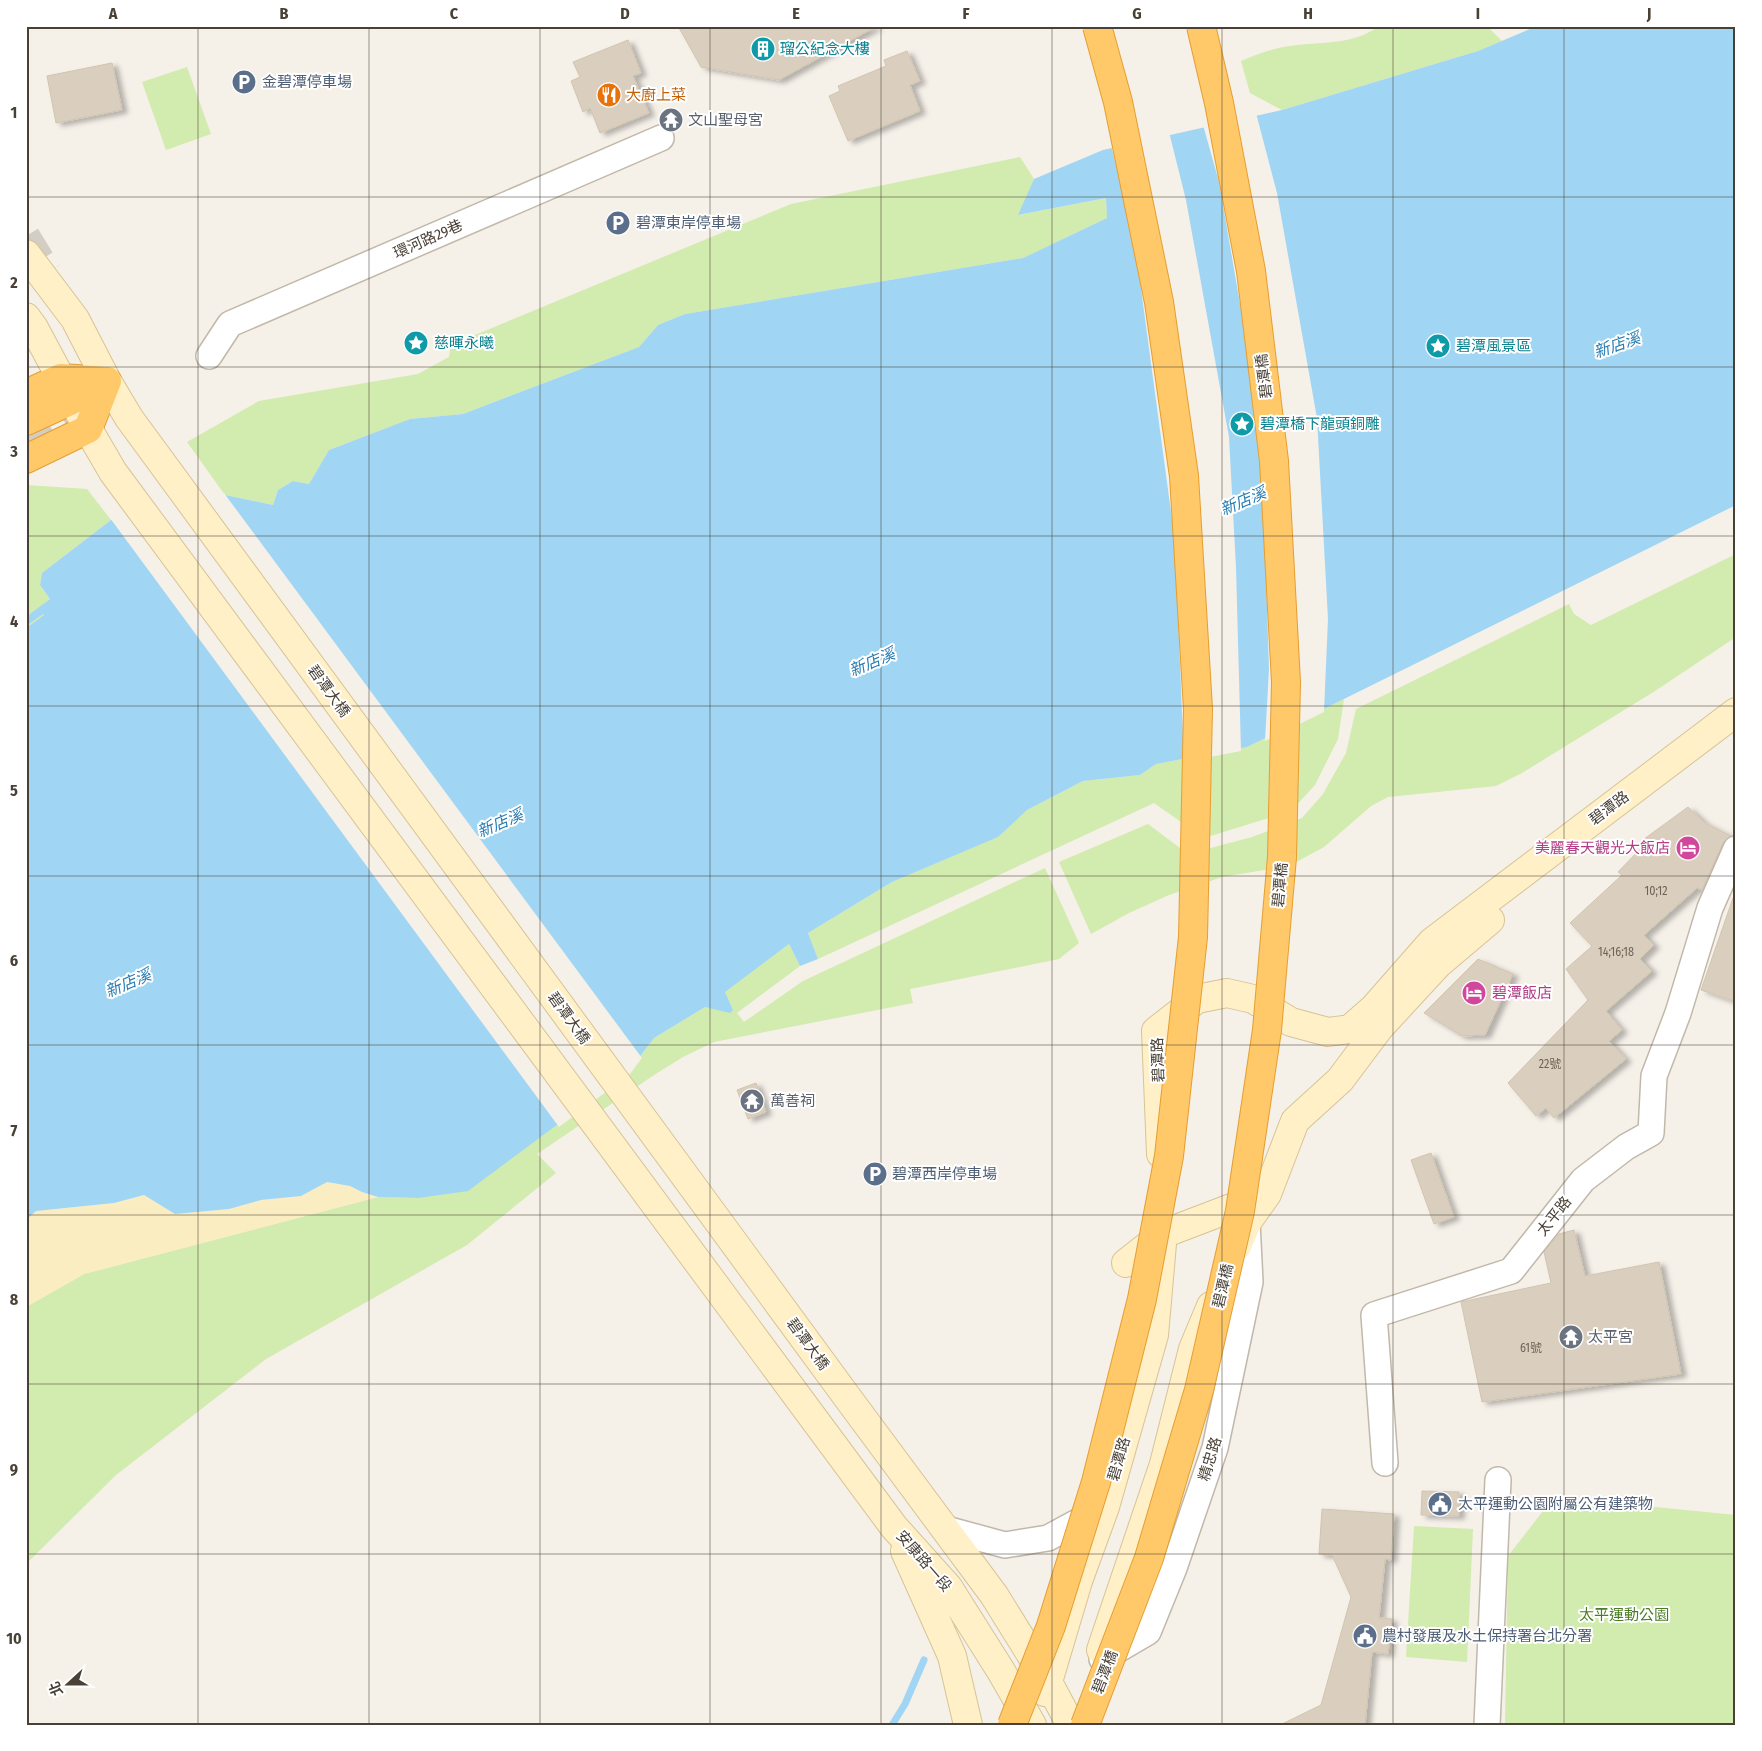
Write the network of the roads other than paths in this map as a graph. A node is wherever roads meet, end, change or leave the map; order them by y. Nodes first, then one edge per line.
1 (1096, 26) edge
2 (1200, 26) edge
3 (661, 138) dead end
4 (26, 254) tunnel mouth
5 (26, 317) edge
6 (209, 356) dead end
7 (106, 381) junction
8 (67, 389) junction
9 (26, 394) edge
10 (26, 421) edge
11 (88, 429) junction
12 (26, 458) edge
13 (1736, 712) edge
14 (1736, 734) edge
15 (1736, 849) edge
16 (1268, 1194) junction
17 (1247, 1222) junction
18 (1163, 1234) junction
19 (1126, 1263) dead end
20 (1385, 1464) dead end
21 (1498, 1480) dead end
22 (1105, 1508) junction
23 (894, 1527) junction
24 (946, 1530) junction
25 (1098, 1662) junction
26 (1048, 1682) junction
27 (968, 1725) edge
28 (1012, 1725) edge
29 (1032, 1725) edge
30 (1036, 1725) edge
31 (1070, 1725) edge
32 (1075, 1725) edge
33 (1085, 1725) edge
34 (1487, 1725) edge

1 - 28 highway, bridge
2 - 33 highway, 碧潭橋, bridge
3 - 6 street, 環河路29巷
4 - 7 main road, 碧潭大橋
5 - 8 main road
7 - 8 highway
7 - 11 highway
7 - 24 main road, 碧潭大橋
8 - 9 highway
8 - 10 highway
8 - 11 main road
11 - 12 highway
11 - 23 main road
13 - 18 main road, 碧潭路
14 - 16 main road, 碧潭路
15 - 20 street, 太平路
16 - 17 main road, 碧潭路
16 - 18 main road
17 - 25 main road, 碧潭路
17 - 25 street, 精忠路
18 - 19 main road
18 - 22 main road, 碧潭路
21 - 34 street
22 - 24 street
22 - 26 main road, 碧潭路
23 - 27 main road, 安康路一段
23 - 29 main road, 安康路一段
24 - 26 main road, 碧潭大橋
25 - 32 main road, 碧潭路
26 - 30 main road, 碧潭路
26 - 31 main road

